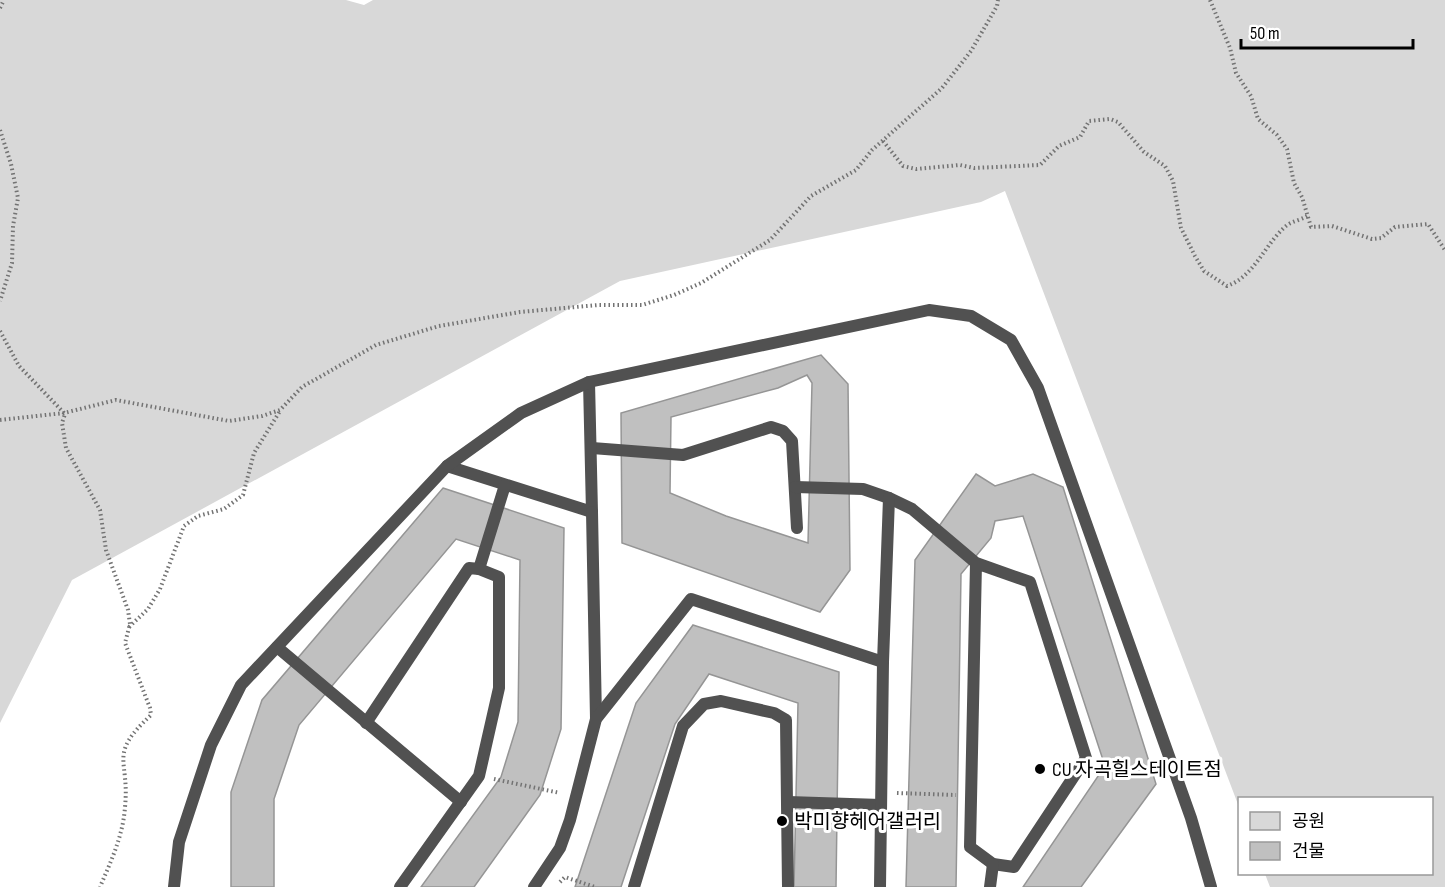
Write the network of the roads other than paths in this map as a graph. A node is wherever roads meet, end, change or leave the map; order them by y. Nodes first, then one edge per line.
1 (589, 382) junction
2 (592, 448) junction
3 (447, 466) junction
4 (505, 485) junction
5 (795, 487) junction
6 (889, 498) junction
7 (592, 512) junction
8 (796, 528) dead end
9 (976, 563) junction
10 (479, 569) junction
11 (277, 647) junction
12 (883, 662) junction
13 (596, 719) junction
14 (366, 723) junction
15 (461, 802) junction
16 (788, 802) junction
17 (881, 805) junction
18 (993, 864) junction
19 (543, 882) edge
20 (174, 887) edge
21 (400, 887) edge
22 (534, 887) edge
23 (634, 887) edge
24 (788, 887) edge
25 (880, 887) edge
26 (990, 887) edge
27 (1211, 887) edge

1 - 2 lane
1 - 3 lane
1 - 27 lane
2 - 5 lane
2 - 7 lane
3 - 4 lane
3 - 11 lane
4 - 7 lane
4 - 10 lane
5 - 6 lane
5 - 8 lane
6 - 9 lane
6 - 12 lane
7 - 13 lane
9 - 18 lane
9 - 18 lane
10 - 14 lane
10 - 15 lane
11 - 14 lane
11 - 20 lane
12 - 13 lane
12 - 17 lane
13 - 19 lane
14 - 15 lane
15 - 21 lane
16 - 17 lane
16 - 23 lane
16 - 24 lane
17 - 25 lane
18 - 26 lane
19 - 22 lane

